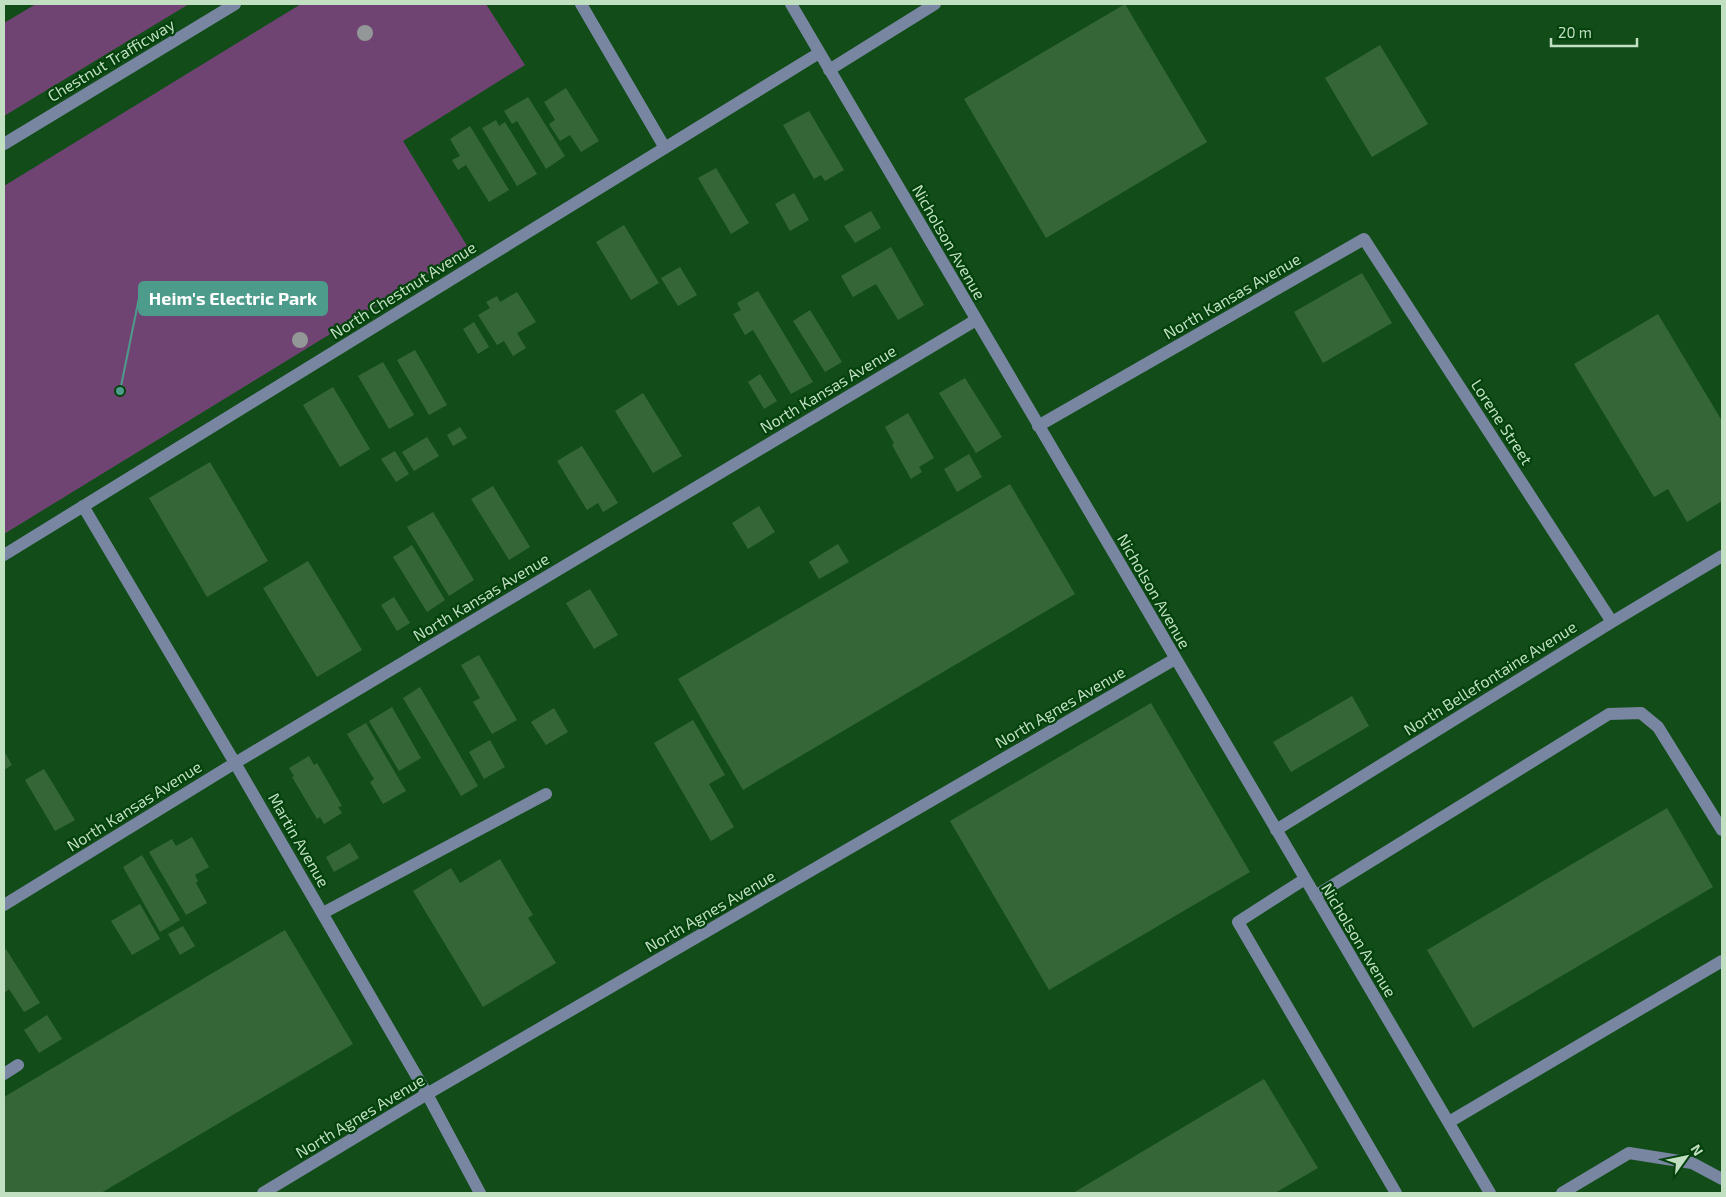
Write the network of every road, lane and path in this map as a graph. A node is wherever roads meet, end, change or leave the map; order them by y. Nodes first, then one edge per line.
1 (234, 4) edge
2 (581, 4) edge
3 (791, 4) edge
4 (935, 4) edge
5 (820, 53) junction
6 (829, 70) junction
7 (4, 144) edge
8 (665, 148) junction
9 (1364, 239) joint
10 (976, 320) junction
11 (1038, 426) junction
12 (83, 506) junction
13 (4, 555) edge
14 (1722, 556) edge
15 (1612, 622) junction
16 (1175, 659) junction
17 (235, 763) junction
18 (546, 794) dead end
19 (1276, 830) junction
20 (1722, 830) edge
21 (1305, 879) junction
22 (1315, 896) junction
23 (4, 905) edge
24 (323, 914) junction
25 (1722, 961) edge
26 (18, 1065) dead end
27 (4, 1074) edge
28 (428, 1094) junction
29 (1449, 1122) junction
30 (1722, 1178) edge
31 (263, 1193) edge
32 (480, 1193) edge
33 (1396, 1193) edge
34 (1490, 1193) edge
35 (1562, 1193) edge

1 - 7 street, Chestnut Trafficway
2 - 8 street
3 - 5 street, Nicholson Avenue
4 - 6 street
5 - 6 street, Nicholson Avenue
5 - 8 street, North Chestnut Avenue
6 - 10 street, Nicholson Avenue
8 - 12 street, North Chestnut Avenue
9 - 11 street, North Kansas Avenue
9 - 15 street, Lorene Street
10 - 11 street, Nicholson Avenue
10 - 17 street, North Kansas Avenue
11 - 16 street, Nicholson Avenue
12 - 13 street, North Chestnut Avenue
12 - 17 street, Martin Avenue
14 - 15 street, North Bellefontaine Avenue
15 - 19 street, North Bellefontaine Avenue
16 - 19 street, Nicholson Avenue
16 - 28 street, North Agnes Avenue
17 - 23 street, North Kansas Avenue
17 - 24 street, Martin Avenue
18 - 24 street
19 - 21 street, Nicholson Avenue
20 - 22 street
21 - 22 street, Nicholson Avenue
21 - 33 street
22 - 29 street, Nicholson Avenue
24 - 28 street, Martin Avenue
25 - 29 street
26 - 27 street
28 - 31 street, North Agnes Avenue
28 - 32 street, Martin Avenue
29 - 34 street, Nicholson Avenue
30 - 35 street

